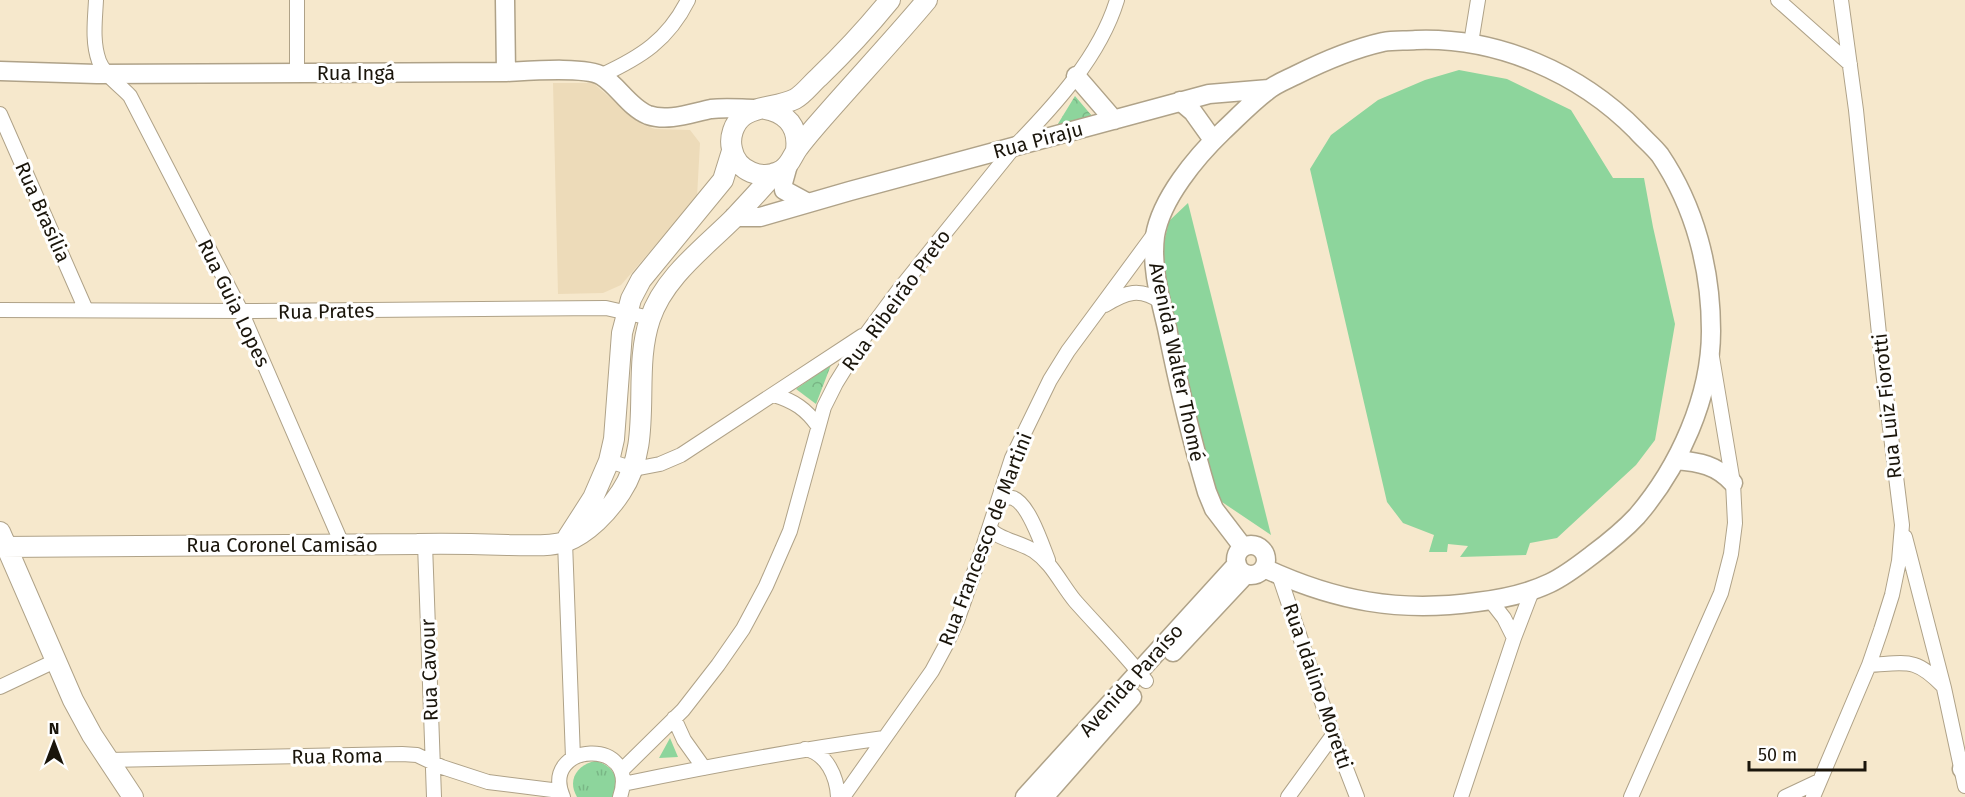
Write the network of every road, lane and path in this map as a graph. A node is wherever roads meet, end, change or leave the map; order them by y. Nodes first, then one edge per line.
1 (96, 0) edge
2 (297, 0) edge
3 (505, 0) edge
4 (688, 0) edge
5 (890, 0) edge
6 (927, 0) edge
7 (1118, 0) edge
8 (1478, 0) edge
9 (1778, 0) edge
10 (1841, 0) edge
11 (1472, 43) junction
12 (1850, 64) junction
13 (0, 71) edge
14 (506, 72) junction
15 (297, 73) junction
16 (107, 74) junction
17 (602, 75) junction
18 (1076, 76) junction
19 (1269, 89) junction
20 (1180, 101) junction
21 (761, 109) junction
22 (696, 113) junction
23 (0, 114) edge
24 (1114, 120) junction
25 (1214, 140) junction
26 (732, 143) junction
27 (1015, 146) junction
28 (787, 162) junction
29 (808, 203) junction
30 (734, 218) junction
31 (1155, 233) junction
32 (1161, 302) junction
33 (1101, 307) junction
34 (0, 310) edge
35 (86, 310) junction
36 (241, 311) junction
37 (626, 312) junction
38 (650, 318) junction
39 (867, 333) junction
40 (1711, 349) junction
41 (774, 395) junction
42 (818, 426) junction
43 (1676, 460) junction
44 (609, 461) junction
45 (634, 469) junction
46 (1733, 483) junction
47 (999, 500) junction
48 (1902, 525) junction
49 (990, 528) junction
50 (2, 542) edge
51 (565, 542) junction
52 (342, 544) junction
53 (425, 544) junction
54 (1242, 562) junction
55 (1052, 568) junction
56 (1271, 571) junction
57 (1532, 591) junction
58 (1490, 600) junction
59 (1514, 638) junction
60 (55, 661) junction
61 (1869, 665) junction
62 (1142, 676) junction
63 (0, 687) edge
64 (1944, 688) junction
65 (674, 718) junction
66 (1333, 735) junction
67 (885, 738) junction
68 (803, 749) junction
69 (573, 758) junction
70 (108, 760) junction
71 (433, 762) junction
72 (704, 768) junction
73 (1964, 775) edge
74 (1819, 781) junction
75 (621, 784) edge
76 (562, 794) edge
77 (133, 797) edge
78 (434, 797) edge
79 (838, 797) edge
80 (843, 797) edge
81 (1025, 797) edge
82 (1044, 797) edge
83 (1288, 797) edge
84 (1357, 797) edge
85 (1461, 797) edge
86 (1631, 797) edge
87 (1785, 797) edge
88 (1813, 797) edge

1 - 16 street
2 - 15 street
3 - 14 street
4 - 17 street
5 - 21 main road
6 - 28 main road
7 - 18 street, Rua Ribeirão Preto
8 - 11 street
9 - 12 street
10 - 12 street, Rua Luiz Fiorotti
11 - 19 street, Avenida Walter Thomé
11 - 40 street, Avenida Walter Thomé
12 - 48 street, Rua Luiz Fiorotti
13 - 16 street, Rua Ingá
14 - 15 street, Rua Ingá
14 - 17 street, Rua Ingá
15 - 16 street, Rua Ingá
16 - 36 street, Rua Guia Lopes
17 - 22 street
18 - 24 street
18 - 27 street, Rua Ribeirão Preto
19 - 20 street, Rua Piraju
19 - 25 street, Avenida Walter Thomé
20 - 24 street, Rua Piraju
20 - 25 street
21 - 22 street
21 - 26 main road
21 - 28 main road
22 - 26 street
23 - 35 street, Rua Brasília
24 - 27 street, Rua Piraju
25 - 31 street, Avenida Walter Thomé
26 - 28 main road
26 - 37 main road
27 - 29 street, Rua Piraju
27 - 39 street, Rua Ribeirão Preto
28 - 29 street
28 - 30 main road
29 - 30 street, Rua Piraju
30 - 38 main road
31 - 32 street, Avenida Walter Thomé
31 - 33 street, Rua Francesco de Martini
32 - 33 street, Rua Francesco de Martini
32 - 54 street, Avenida Walter Thomé
33 - 47 street, Rua Francesco de Martini
34 - 35 street, Rua Prates
35 - 36 street, Rua Prates
36 - 37 street, Rua Prates
36 - 52 street, Rua Guia Lopes
37 - 38 street, Rua Prates
37 - 44 main road
38 - 45 main road
39 - 41 street
39 - 42 street, Rua Ribeirão Preto
40 - 43 street, Avenida Walter Thomé
40 - 46 street
41 - 42 street
41 - 45 street
42 - 65 street, Rua Ribeirão Preto
43 - 46 street
43 - 57 street, Avenida Walter Thomé
44 - 45 street
44 - 51 main road
45 - 51 main road
46 - 86 street
47 - 49 street, Rua Francesco de Martini
47 - 55 street
48 - 61 street, Rua Luiz Fiorotti
48 - 64 street
49 - 55 street
49 - 67 street, Rua Francesco de Martini
50 - 52 main road, Rua Coronel Camisão
50 - 60 main road
51 - 53 main road, Rua Coronel Camisão
51 - 69 street
52 - 53 main road, Rua Coronel Camisão
53 - 71 street, Rua Cavour
54 - 56 street
54 - 56 street
54 - 62 street, Avenida Paraíso
55 - 62 street
56 - 58 street, Avenida Walter Thomé
56 - 66 street, Rua Idalino Moretti
57 - 58 street, Avenida Walter Thomé
57 - 59 street
58 - 59 street
59 - 85 street
60 - 63 street
60 - 70 main road
61 - 64 street
61 - 74 street, Rua Luiz Fiorotti
62 - 81 street, Avenida Paraíso
62 - 82 street, Avenida Paraíso
64 - 73 street
65 - 72 street
65 - 75 street, Rua Ribeirão Preto
66 - 83 street
66 - 84 street, Rua Idalino Moretti
67 - 68 street
67 - 80 street, Rua Francesco de Martini
68 - 72 street
68 - 79 street
69 - 75 street
69 - 76 street
70 - 71 street, Rua Roma
70 - 77 main road
71 - 76 street, Rua Roma
71 - 78 street, Rua Cavour
72 - 75 street
74 - 87 street
74 - 88 street, Rua Luiz Fiorotti

